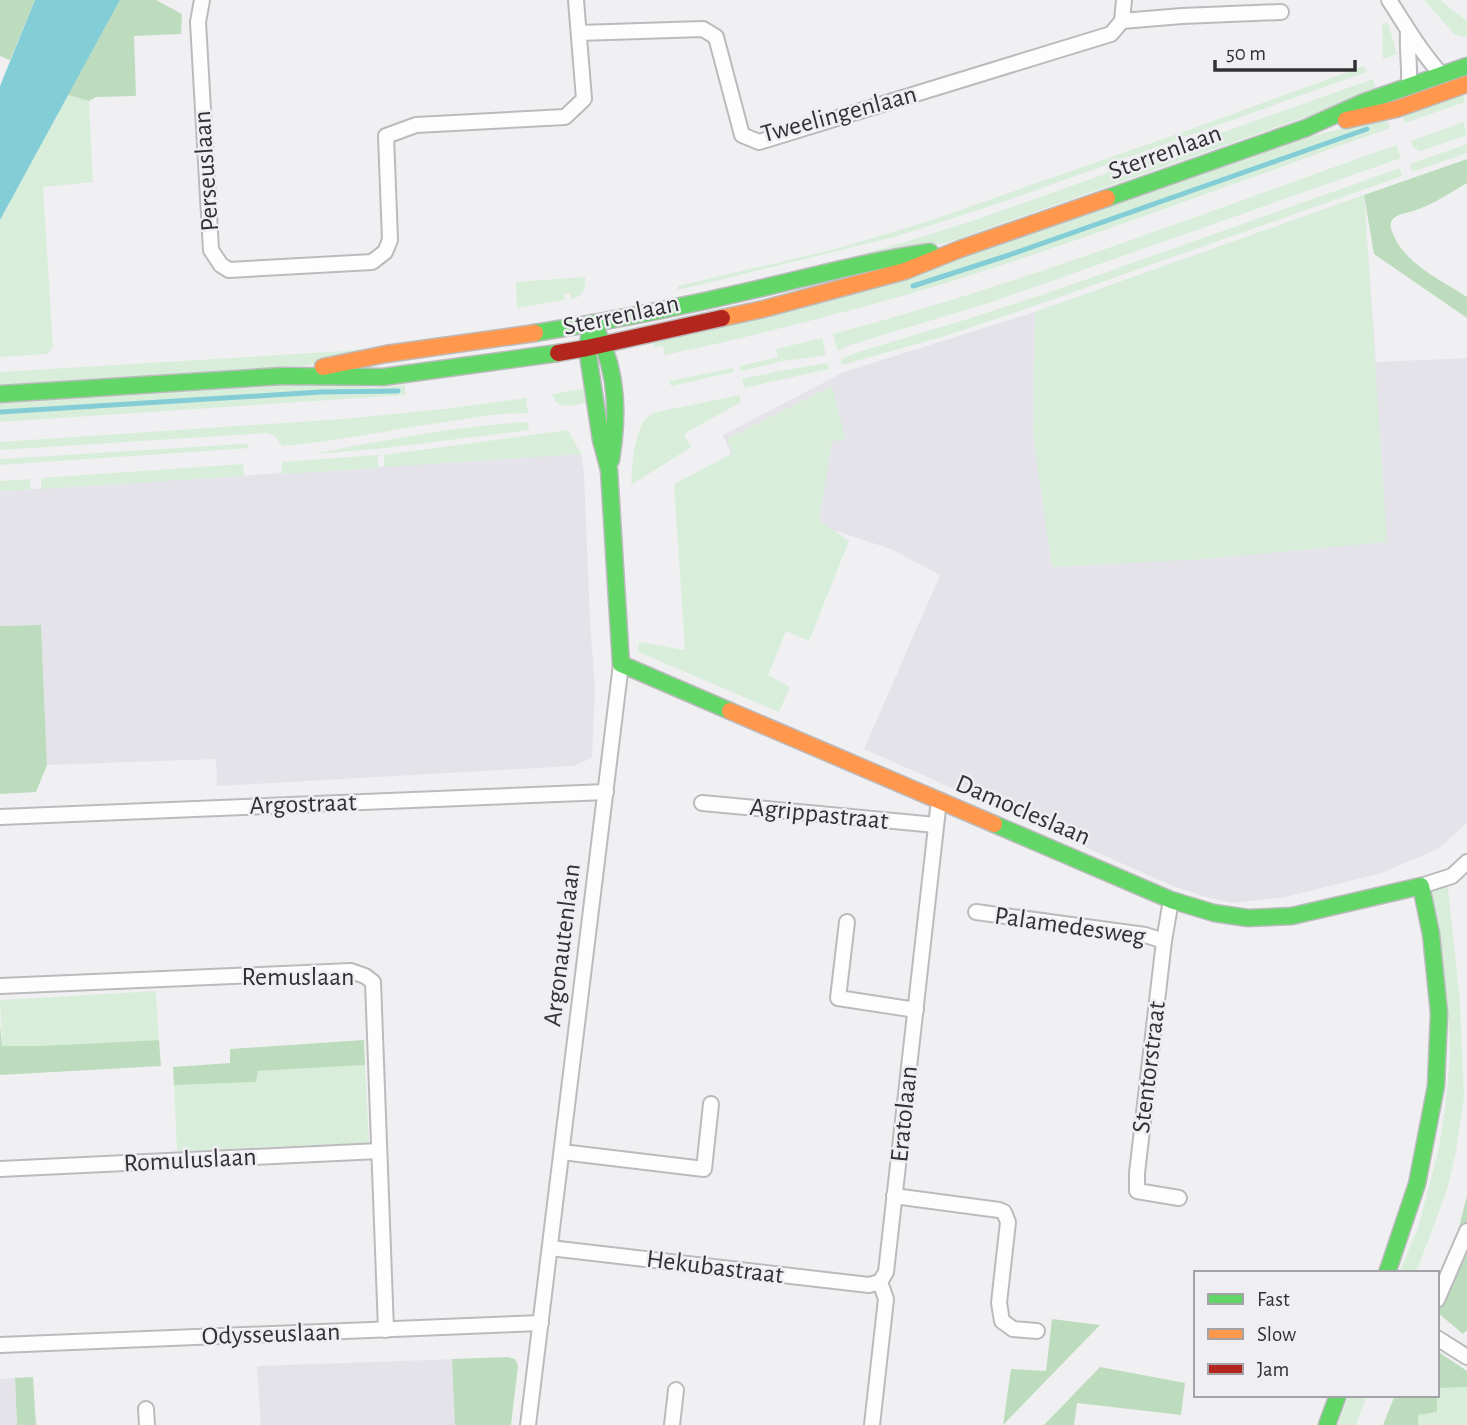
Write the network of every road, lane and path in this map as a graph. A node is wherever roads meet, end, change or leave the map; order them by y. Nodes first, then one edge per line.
1 (202, 0) edge
2 (576, 0) edge
3 (1124, 0) edge
4 (1389, 0) edge
5 (1281, 12) dead end
6 (1122, 21) junction
7 (1408, 32) junction
8 (579, 33) junction
9 (1467, 66) edge
10 (1441, 74) junction
11 (1467, 83) edge
12 (1409, 86) junction
13 (1306, 128) junction
14 (960, 249) junction
15 (592, 323) junction
16 (605, 344) junction
17 (587, 348) junction
18 (283, 376) junction
19 (0, 394) edge
20 (608, 470) junction
21 (621, 664) junction
22 (606, 792) junction
23 (939, 800) junction
24 (702, 803) dead end
25 (0, 817) edge
26 (936, 825) junction
27 (1467, 862) edge
28 (1421, 886) junction
29 (1171, 900) junction
30 (976, 912) dead end
31 (847, 922) dead end
32 (1164, 941) junction
33 (0, 986) edge
34 (916, 1010) junction
35 (712, 1104) dead end
36 (379, 1151) junction
37 (562, 1152) junction
38 (0, 1169) edge
39 (894, 1196) junction
40 (1179, 1198) dead end
41 (1467, 1231) edge
42 (550, 1248) junction
43 (1388, 1271) edge
44 (880, 1282) junction
45 (1439, 1295) edge
46 (541, 1323) junction
47 (386, 1330) junction
48 (1037, 1331) dead end
49 (1439, 1339) edge
50 (0, 1345) edge
51 (1467, 1357) edge
52 (676, 1390) dead end
53 (1337, 1397) edge
54 (146, 1409) dead end
55 (147, 1425) edge
56 (528, 1425) edge
57 (672, 1425) edge
58 (872, 1425) edge
59 (1327, 1425) edge

1 - 8 street, Perseuslaan
2 - 8 street
3 - 6 street
4 - 7 street
5 - 6 street, Tweelingenlaan
6 - 8 street, Tweelingenlaan
7 - 10 street
7 - 12 street
9 - 10 main road, Sterrenlaan
10 - 12 main road, Sterrenlaan
11 - 13 main road, Sterrenlaan
12 - 13 main road, Sterrenlaan
13 - 14 main road, Sterrenlaan
14 - 15 main road, Sterrenlaan
14 - 16 main road, Sterrenlaan
15 - 16 main road, Argonautenlaan
15 - 17 main road, Argonautenlaan
15 - 18 main road, Sterrenlaan
16 - 17 main road, Sterrenlaan
16 - 20 main road, Argonautenlaan
17 - 18 main road, Sterrenlaan
17 - 20 main road, Argonautenlaan
18 - 19 main road, Sterrenlaan
20 - 21 main road, Argonautenlaan
21 - 22 street, Argonautenlaan
21 - 23 main road, Damocleslaan
22 - 25 street, Argostraat
22 - 37 street, Argonautenlaan
23 - 26 street, Eratolaan
23 - 29 main road, Damocleslaan
24 - 26 street, Agrippastraat
26 - 34 street, Eratolaan
27 - 28 street
28 - 29 main road, Damocleslaan
28 - 43 main road
29 - 32 street, Stentorstraat
30 - 32 street, Palamedesweg
31 - 34 street
32 - 40 street, Stentorstraat
33 - 36 street, Remuslaan
34 - 39 street, Eratolaan
35 - 37 street
36 - 38 street, Romuluslaan
36 - 47 street, Remuslaan
37 - 42 street, Argonautenlaan
39 - 44 street, Eratolaan
39 - 48 street
41 - 45 street
42 - 44 street, Hekubastraat
42 - 46 street, Argonautenlaan
44 - 58 street, Eratolaan
46 - 47 street, Odysseuslaan
46 - 56 street, Argonautenlaan
47 - 50 street, Odysseuslaan
49 - 51 street
52 - 57 street
53 - 59 main road
54 - 55 street

